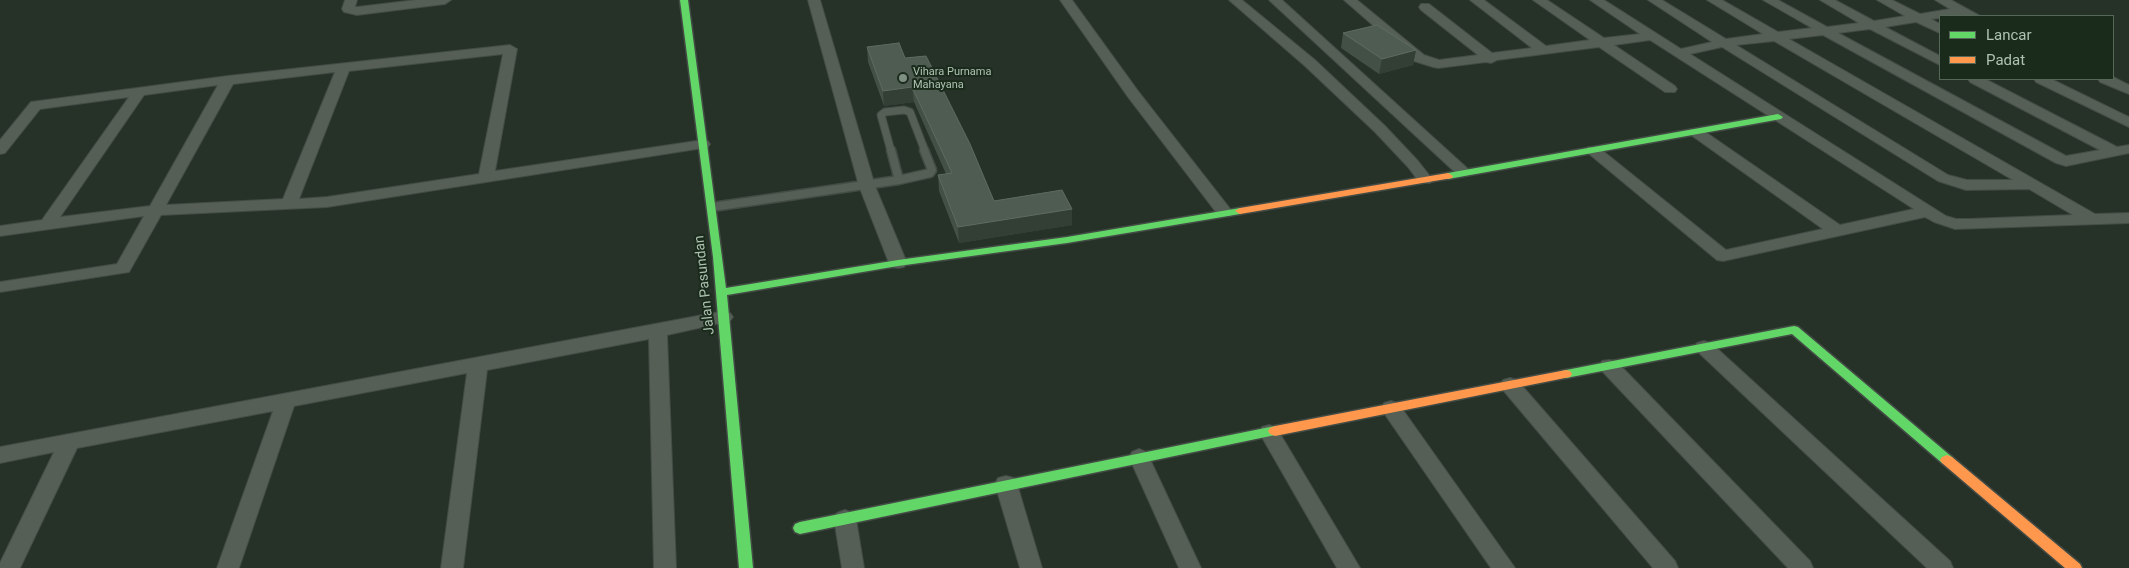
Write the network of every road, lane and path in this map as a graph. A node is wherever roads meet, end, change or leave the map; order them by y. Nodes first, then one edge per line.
1 (351, 0) edge
2 (445, 0) edge
3 (684, 0) edge
4 (814, 0) edge
5 (1066, 0) edge
6 (1235, 0) edge
7 (1275, 0) edge
8 (1350, 0) edge
9 (1476, 0) edge
10 (1540, 0) edge
11 (1596, 0) edge
12 (1654, 0) edge
13 (1713, 0) edge
14 (1769, 0) edge
15 (1826, 0) edge
16 (1883, 0) edge
17 (1941, 0) edge
18 (1425, 7) dead end
19 (1968, 14) edge
20 (1939, 16) edge
21 (1919, 18) junction
22 (1871, 25) junction
23 (1939, 28) edge
24 (1824, 31) junction
25 (1652, 36) junction
26 (1776, 36) junction
27 (1604, 43) junction
28 (1723, 43) junction
29 (1546, 51) junction
30 (1679, 53) junction
31 (1491, 59) junction
32 (1939, 60) edge
33 (344, 67) junction
34 (228, 80) junction
35 (1977, 80) edge
36 (2043, 80) edge
37 (2107, 80) edge
38 (1670, 89) dead end
39 (2129, 90) edge
40 (140, 91) junction
41 (1778, 117) junction
42 (2129, 123) edge
43 (1696, 132) junction
44 (703, 144) junction
45 (0, 150) edge
46 (1593, 150) junction
47 (2122, 151) edge
48 (1462, 172) junction
49 (486, 178) junction
50 (899, 180) junction
51 (1425, 180) junction
52 (2029, 185) junction
53 (867, 186) junction
54 (289, 204) junction
55 (712, 207) junction
56 (154, 210) junction
57 (1928, 211) junction
58 (1226, 213) junction
59 (2129, 218) edge
60 (2093, 220) junction
61 (47, 225) junction
62 (0, 231) edge
63 (1838, 232) junction
64 (898, 263) junction
65 (0, 288) edge
66 (721, 292) junction
67 (724, 317) junction
68 (658, 330) junction
69 (1704, 347) junction
70 (478, 364) junction
71 (1609, 366) junction
72 (1510, 385) junction
73 (286, 400) junction
74 (1391, 408) junction
75 (1269, 432) junction
76 (70, 441) junction
77 (0, 455) edge
78 (1139, 457) junction
79 (1006, 484) junction
80 (845, 519) junction
81 (800, 528) dead end
82 (8, 568) edge
83 (228, 568) edge
84 (452, 568) edge
85 (665, 568) edge
86 (746, 568) edge
87 (853, 568) edge
88 (1031, 568) edge
89 (1190, 568) edge
90 (1349, 568) edge
91 (1504, 568) edge
92 (1667, 568) edge
93 (1802, 568) edge
94 (1942, 568) edge
95 (2075, 568) edge

1 - 2 street
3 - 44 street, Jalan Pasundan
4 - 53 street
5 - 58 street
6 - 51 street
7 - 48 street
8 - 31 street
9 - 29 street
10 - 27 street
11 - 25 street
12 - 28 street
13 - 26 street
14 - 24 street
15 - 22 street
16 - 21 street
17 - 19 street
18 - 31 street
20 - 21 street
21 - 22 street
21 - 23 street
22 - 24 street
22 - 32 street
24 - 26 street
24 - 47 street
25 - 27 street
25 - 30 street
26 - 28 street
26 - 52 street
27 - 29 street
27 - 38 street
28 - 30 street
28 - 52 street
29 - 31 street
30 - 41 street
33 - 34 street
33 - 49 street
33 - 54 street
34 - 40 street
34 - 56 street
35 - 47 street
36 - 42 street
37 - 39 street
40 - 45 street
40 - 61 street
41 - 43 street
41 - 57 street
43 - 46 street
43 - 63 street
44 - 49 street
44 - 55 street, Jalan Pasundan
46 - 48 street
46 - 63 street
48 - 51 street
49 - 54 street
50 - 50 lane
50 - 53 lane
51 - 58 street
52 - 60 street
53 - 55 lane
53 - 64 street
54 - 56 street
55 - 66 street, Jalan Pasundan
56 - 61 street
56 - 65 street
57 - 60 street
57 - 63 street
58 - 64 street
59 - 60 street
61 - 62 street
64 - 66 street
66 - 67 street, Jalan Pasundan
67 - 68 street
67 - 86 street, Jalan Pasundan
68 - 70 street
68 - 85 street
69 - 71 street
69 - 94 street
69 - 95 street
70 - 73 street
70 - 84 street
71 - 72 street
71 - 93 street
72 - 74 street
72 - 92 street
73 - 76 street
73 - 83 street
74 - 75 street
74 - 91 street
75 - 78 street
75 - 90 street
76 - 77 street
76 - 82 street
78 - 79 street
78 - 89 street
79 - 80 street
79 - 88 street
80 - 81 street
80 - 87 street

